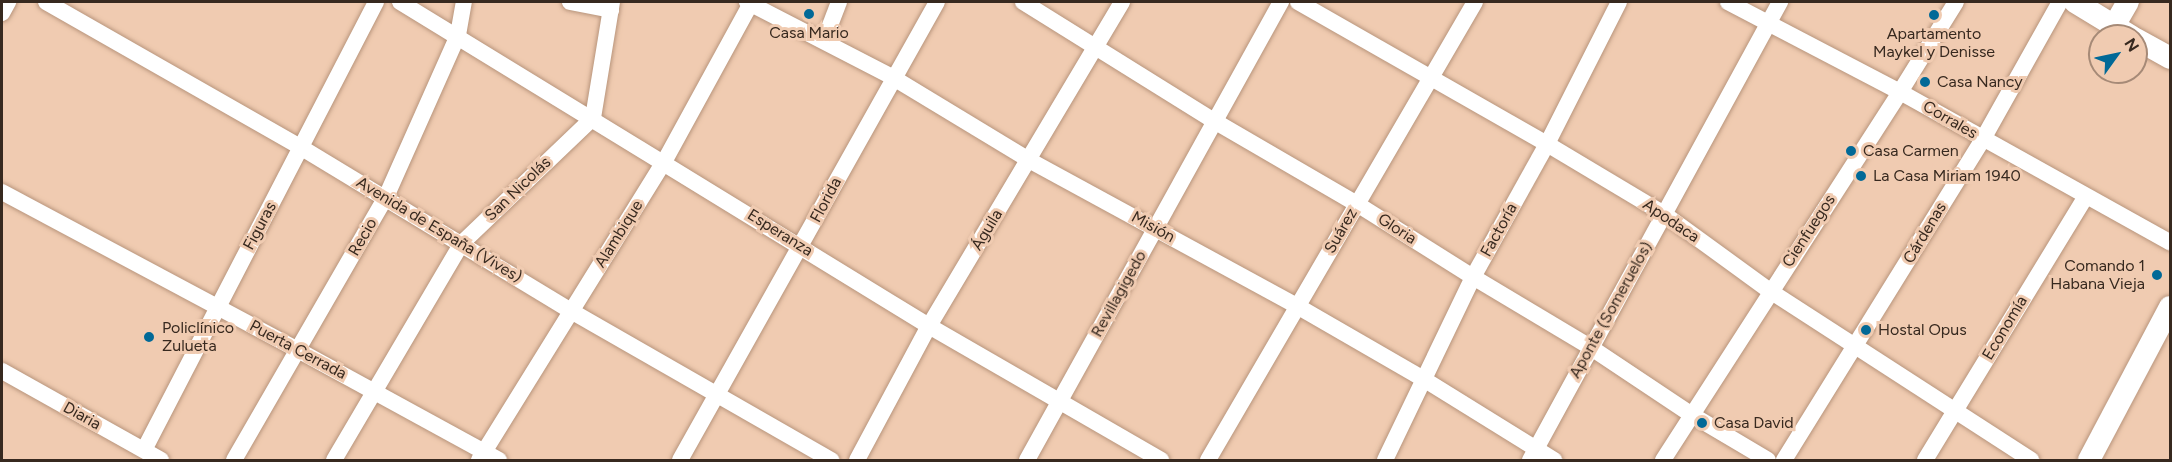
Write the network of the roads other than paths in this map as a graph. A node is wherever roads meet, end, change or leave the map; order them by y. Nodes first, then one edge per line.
1 (8, 2) edge
2 (376, 2) edge
3 (400, 2) edge
4 (464, 2) edge
5 (570, 2) edge
6 (749, 2) edge
7 (838, 2) edge
8 (937, 2) edge
9 (1023, 2) edge
10 (1122, 2) edge
11 (1281, 2) edge
12 (1298, 2) edge
13 (1475, 2) edge
14 (1619, 2) edge
15 (1728, 2) edge
16 (1780, 2) edge
17 (1956, 2) edge
18 (2060, 2) edge
19 (2075, 2) edge
20 (2094, 2) edge
21 (2128, 2) edge
22 (52, 3) edge
23 (611, 6) edge
24 (2, 13) edge
25 (1768, 23) junction
26 (2111, 24) edge
27 (2115, 24) edge
28 (2123, 24) edge
29 (458, 35) junction
30 (824, 41) junction
31 (2148, 46) edge
32 (1095, 47) junction
33 (2170, 58) edge
34 (892, 77) junction
35 (1432, 77) junction
36 (1900, 92) junction
37 (593, 118) junction
38 (1216, 122) junction
39 (1983, 139) junction
40 (1548, 144) junction
41 (302, 148) junction
42 (1029, 160) junction
43 (664, 162) junction
44 (2, 192) edge
45 (2086, 196) junction
46 (386, 197) junction
47 (1357, 204) junction
48 (1664, 214) junction
49 (1156, 229) junction
50 (2170, 242) edge
51 (461, 244) junction
52 (801, 246) junction
53 (1473, 277) junction
54 (1770, 291) junction
55 (1297, 306) junction
56 (218, 307) junction
57 (2170, 307) edge
58 (571, 311) junction
59 (929, 326) junction
60 (1590, 347) junction
61 (1856, 347) junction
62 (298, 350) junction
63 (2, 371) edge
64 (1425, 380) junction
65 (375, 392) junction
66 (716, 394) junction
67 (1059, 402) junction
68 (1955, 411) junction
69 (1692, 415) junction
70 (144, 450) junction
71 (1533, 455) edge
72 (487, 458) edge
73 (161, 460) edge
74 (234, 460) edge
75 (334, 460) edge
76 (680, 460) edge
77 (831, 460) edge
78 (857, 460) edge
79 (1027, 460) edge
80 (1161, 460) edge
81 (1208, 460) edge
82 (1385, 460) edge
83 (1554, 460) edge
84 (1663, 460) edge
85 (1768, 460) edge
86 (1784, 460) edge
87 (1925, 460) edge
88 (2031, 460) edge
89 (2089, 460) edge

1 - 24 street
2 - 41 street, Figuras
3 - 29 street, Esperanza
4 - 29 street, Recio
5 - 23 street
6 - 30 street, Misión
6 - 43 street, Alambique
7 - 30 street
8 - 34 street, Florida
9 - 32 street, Gloria
10 - 32 street, Águila
11 - 38 street, Revillagigedo
12 - 35 street, Apodaca
13 - 35 street, Suárez
14 - 40 street, Factoría
15 - 25 street, Corrales
16 - 25 street, Aponte (Someruelos)
17 - 36 street, Cienfuegos
18 - 39 street, Cárdenas
19 - 26 main road
20 - 27 main road
21 - 28 main road
22 - 41 street, Avenida de España (Vives)
23 - 37 street
25 - 36 street, Corrales
25 - 48 street, Aponte (Someruelos)
29 - 37 street, Esperanza
29 - 46 street, Recio
30 - 34 street, Misión
31 - 33 main road
32 - 38 street, Gloria
32 - 42 street, Águila
34 - 42 street, Misión
34 - 52 street, Florida
35 - 40 street, Apodaca
35 - 47 street, Suárez
36 - 39 street, Corrales
36 - 54 street, Cienfuegos
37 - 43 street, Esperanza
37 - 51 street, San Nicolás
38 - 47 street, Gloria
38 - 49 street, Revillagigedo
39 - 45 street, Corrales
39 - 61 street, Cárdenas
40 - 48 street, Apodaca
40 - 53 street, Factoría
41 - 46 street, Avenida de España (Vives)
41 - 56 street, Figuras
42 - 49 street, Misión
42 - 59 street, Águila
43 - 52 street, Esperanza
43 - 58 street, Alambique
44 - 56 street, Puerta Cerrada
45 - 50 street, Corrales
45 - 68 street, Economía
46 - 51 street, Avenida de España (Vives)
46 - 62 street, Recio
47 - 53 street, Gloria
47 - 55 street, Suárez
48 - 54 street, Apodaca
48 - 60 street, Aponte (Someruelos)
49 - 55 street, Misión
49 - 67 street, Revillagigedo
51 - 58 street, Avenida de España (Vives)
51 - 65 street, San Nicolás
52 - 59 street, Esperanza
52 - 66 street, Florida
53 - 60 street, Gloria
53 - 64 street, Factoría
54 - 61 street, Apodaca
54 - 69 street, Cienfuegos
55 - 64 street, Misión
55 - 81 street, Suárez
56 - 62 street, Puerta Cerrada
56 - 70 street, Figuras
57 - 89 main road
58 - 66 street, Avenida de España (Vives)
58 - 72 street, Alambique
59 - 67 street, Esperanza
59 - 78 street, Águila
60 - 69 street, Gloria
60 - 71 street, Aponte (Someruelos)
61 - 68 street, Apodaca
61 - 86 street, Cárdenas
62 - 65 street, Puerta Cerrada
62 - 74 street, Recio
63 - 70 street, Diaria
64 - 71 street, Misión
64 - 82 street, Factoría
65 - 72 street, Puerta Cerrada
65 - 75 street, San Nicolás
66 - 76 street, Florida
66 - 77 street, Avenida de España (Vives)
67 - 79 street, Revillagigedo
67 - 80 street, Esperanza
68 - 87 street, Economía
68 - 88 street, Apodaca
69 - 84 street, Cienfuegos
69 - 85 street, Gloria
70 - 73 street, Diaria
71 - 83 street, Misión

